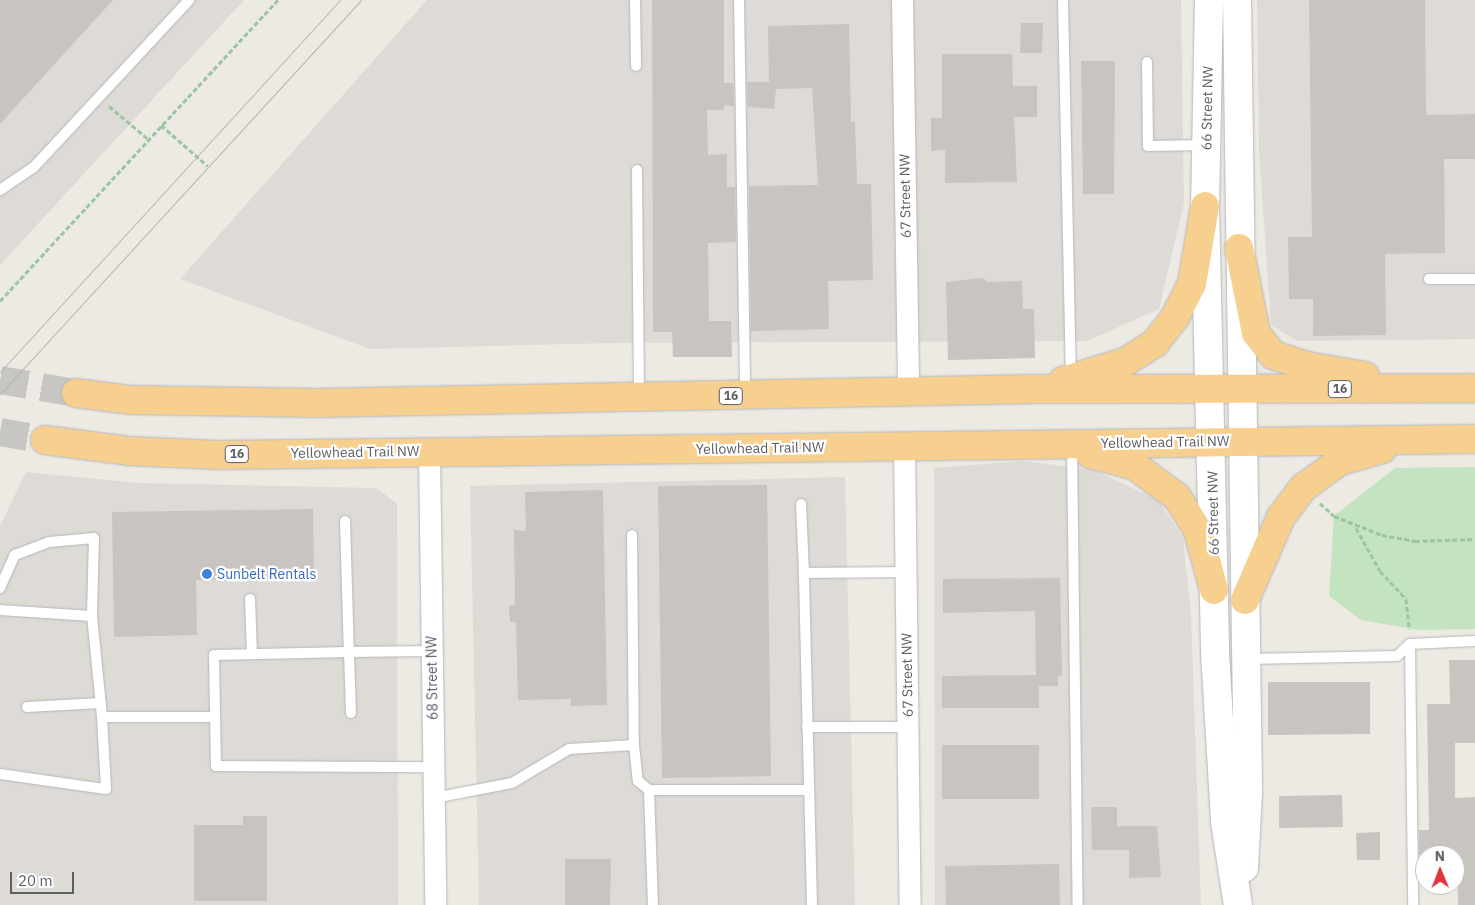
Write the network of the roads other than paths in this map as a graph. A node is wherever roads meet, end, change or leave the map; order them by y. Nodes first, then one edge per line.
1 (189, 0) edge
2 (635, 0) edge
3 (739, 0) edge
4 (902, 0) edge
5 (1063, 0) edge
6 (1208, 0) edge
7 (1237, 0) edge
8 (1147, 62) dead end
9 (636, 66) dead end
10 (1206, 145) junction
11 (637, 170) dead end
12 (0, 190) edge
13 (1205, 206) junction
14 (1239, 248) junction
15 (1429, 279) dead end
16 (1475, 279) edge
17 (1071, 384) junction
18 (1475, 388) edge
19 (1242, 389) junction
20 (1438, 389) junction
21 (1210, 390) junction
22 (76, 393) tunnel mouth
23 (908, 393) junction
24 (745, 396) junction
25 (639, 398) junction
26 (1475, 439) edge
27 (46, 440) tunnel mouth
28 (1242, 440) junction
29 (1414, 440) junction
30 (1211, 441) junction
31 (904, 446) junction
32 (1072, 448) junction
33 (429, 451) junction
34 (801, 504) dead end
35 (345, 521) dead end
36 (632, 535) dead end
37 (906, 572) junction
38 (804, 573) junction
39 (0, 588) edge
40 (1214, 590) junction
41 (250, 599) dead end
42 (1245, 600) junction
43 (0, 610) edge
44 (92, 616) junction
45 (1475, 641) edge
46 (1410, 644) junction
47 (432, 651) junction
48 (349, 652) junction
49 (252, 654) junction
50 (1246, 659) junction
51 (101, 703) junction
52 (27, 707) dead end
53 (351, 712) dead end
54 (102, 717) junction
55 (215, 717) junction
56 (807, 727) junction
57 (908, 727) junction
58 (634, 744) junction
59 (433, 767) junction
60 (0, 774) edge
61 (649, 790) junction
62 (808, 790) junction
63 (434, 798) junction
64 (435, 905) edge
65 (653, 905) edge
66 (812, 905) edge
67 (910, 905) edge
68 (1078, 905) edge
69 (1238, 905) edge
70 (1242, 905) edge
71 (1413, 905) edge

1 - 12 lane
2 - 9 lane
3 - 24 lane
4 - 23 street, 67 Street NW
5 - 17 lane
6 - 10 main road, 66 Street NW
7 - 14 main road
8 - 10 lane
10 - 13 main road, 66 Street NW
11 - 25 lane
13 - 17 highway
13 - 21 main road, 66 Street NW
14 - 19 main road
14 - 20 highway
15 - 16 lane
17 - 21 highway, 16
17 - 23 highway, 16
18 - 20 highway, 16
19 - 20 highway, 16
19 - 21 highway, 16
19 - 28 main road
21 - 30 main road, 66 Street NW
22 - 25 highway, 16
23 - 24 highway, 16
24 - 25 highway, 16
26 - 29 highway, Yellowhead Trail NW
27 - 33 highway, Yellowhead Trail NW / 16
28 - 29 highway, Yellowhead Trail NW
28 - 30 highway, Yellowhead Trail NW
28 - 42 main road
29 - 42 highway
30 - 32 highway, Yellowhead Trail NW
30 - 40 main road, 66 Street NW
31 - 32 highway, Yellowhead Trail NW / 16
31 - 33 highway, Yellowhead Trail NW / 16
31 - 37 street, 67 Street NW
32 - 40 highway
32 - 68 lane
33 - 47 street, 68 Street NW
34 - 38 lane
35 - 48 lane
36 - 58 lane
37 - 38 lane
37 - 57 street, 67 Street NW
38 - 56 lane
39 - 44 lane
40 - 69 main road, 66 Street NW
41 - 49 lane
42 - 50 main road
43 - 44 lane
44 - 51 lane
45 - 46 lane
46 - 50 lane
46 - 71 lane
47 - 48 lane
47 - 59 street, 68 Street NW
48 - 49 lane
48 - 53 lane
49 - 55 lane
50 - 70 main road
51 - 52 lane
51 - 54 lane
54 - 55 lane
54 - 60 lane
55 - 59 lane
56 - 57 lane
56 - 62 lane
57 - 67 street, 67 Street NW
58 - 61 lane
58 - 63 lane
59 - 63 street, 68 Street NW
61 - 62 lane
61 - 65 lane
62 - 66 lane
63 - 64 street, 68 Street NW

